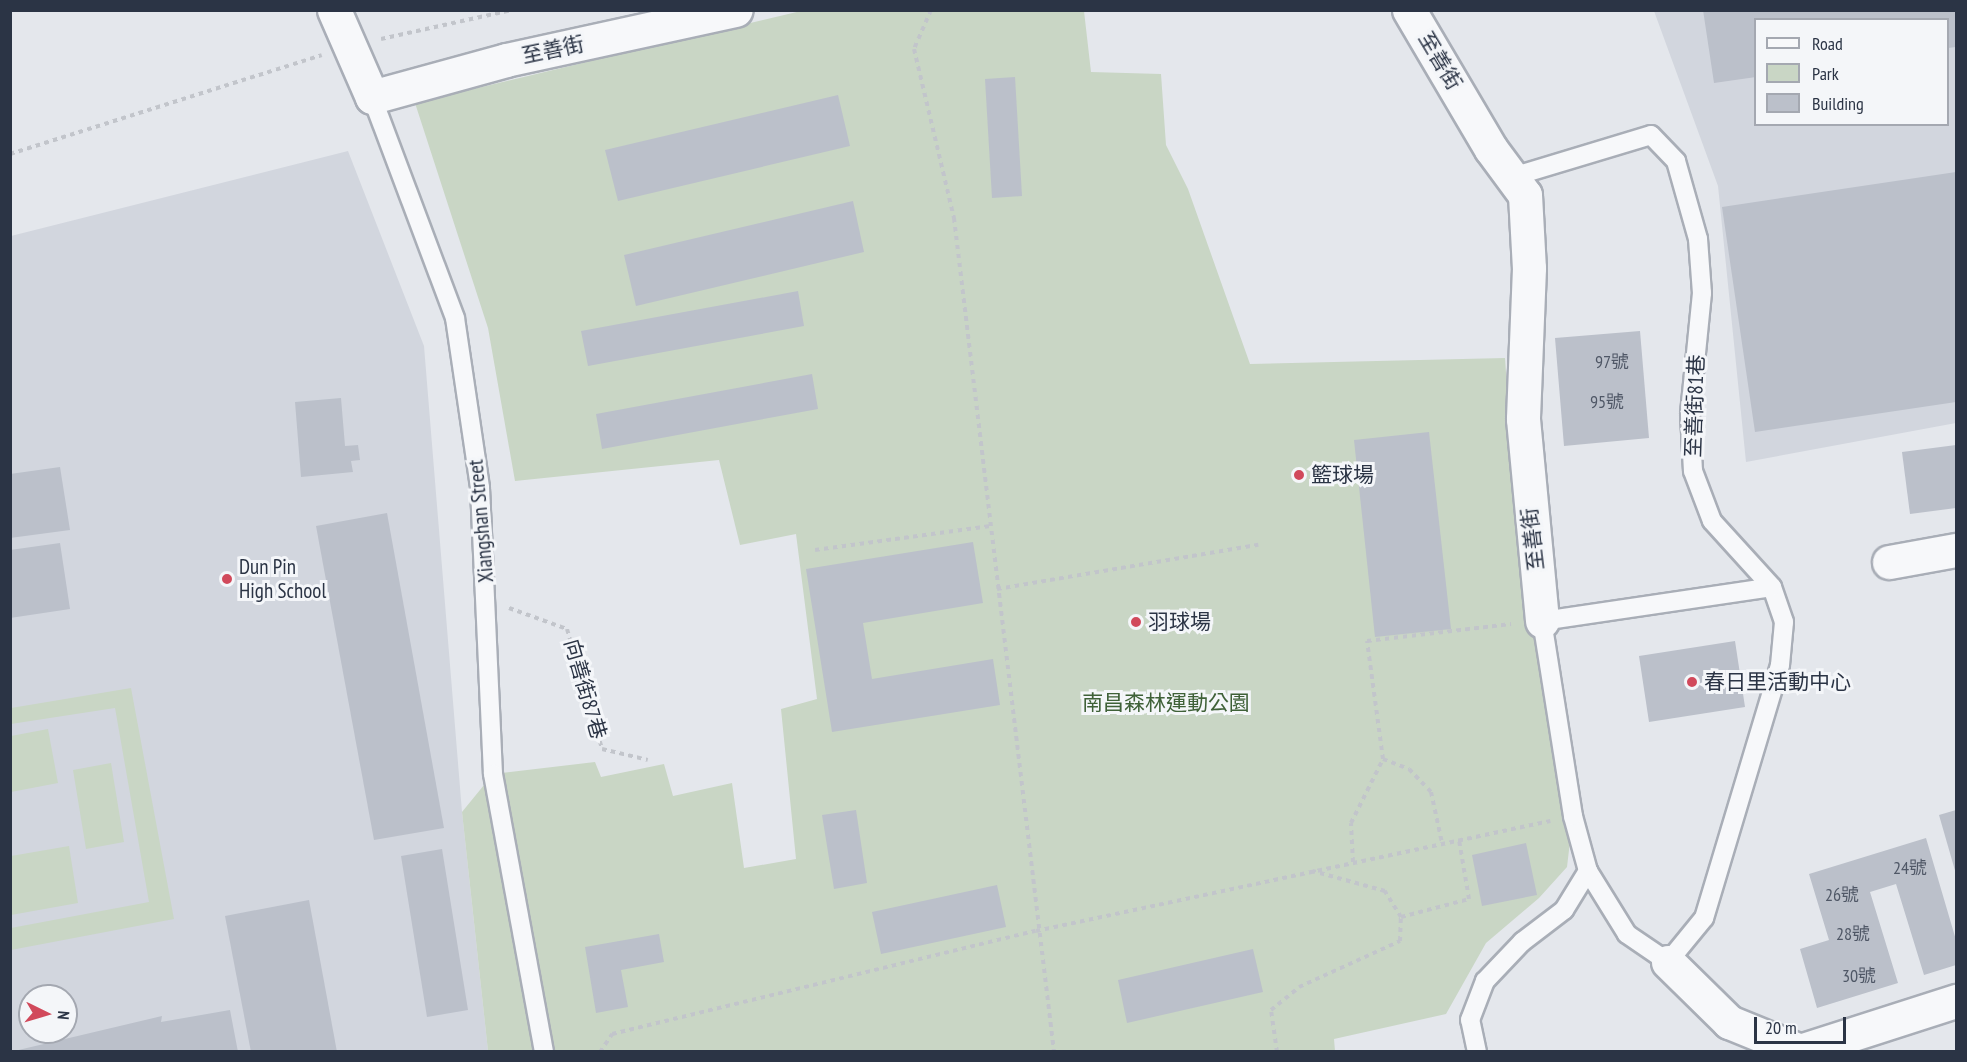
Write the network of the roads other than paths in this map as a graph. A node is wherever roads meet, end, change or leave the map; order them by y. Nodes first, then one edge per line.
1 (334, 10) edge
2 (736, 10) edge
3 (1409, 10) edge
4 (372, 97) junction
5 (1512, 177) junction
6 (1956, 550) edge
7 (1889, 562) dead end
8 (1772, 587) junction
9 (1542, 621) junction
10 (1588, 871) junction
11 (1668, 962) junction
12 (1956, 1001) edge
13 (1800, 1051) edge
14 (544, 1052) edge
15 (1477, 1052) edge

1 - 4 street, Xiangshan Street
2 - 4 street, 至善街
3 - 5 street, 至善街
4 - 14 lane, Xiangshan Street
5 - 8 lane, 至善街81巷
5 - 9 street, 至善街
6 - 7 street
8 - 9 lane
8 - 11 lane, 至善街81巷
9 - 10 lane, 至善街
10 - 11 lane, 至善街
10 - 15 lane
11 - 13 street
12 - 13 street

